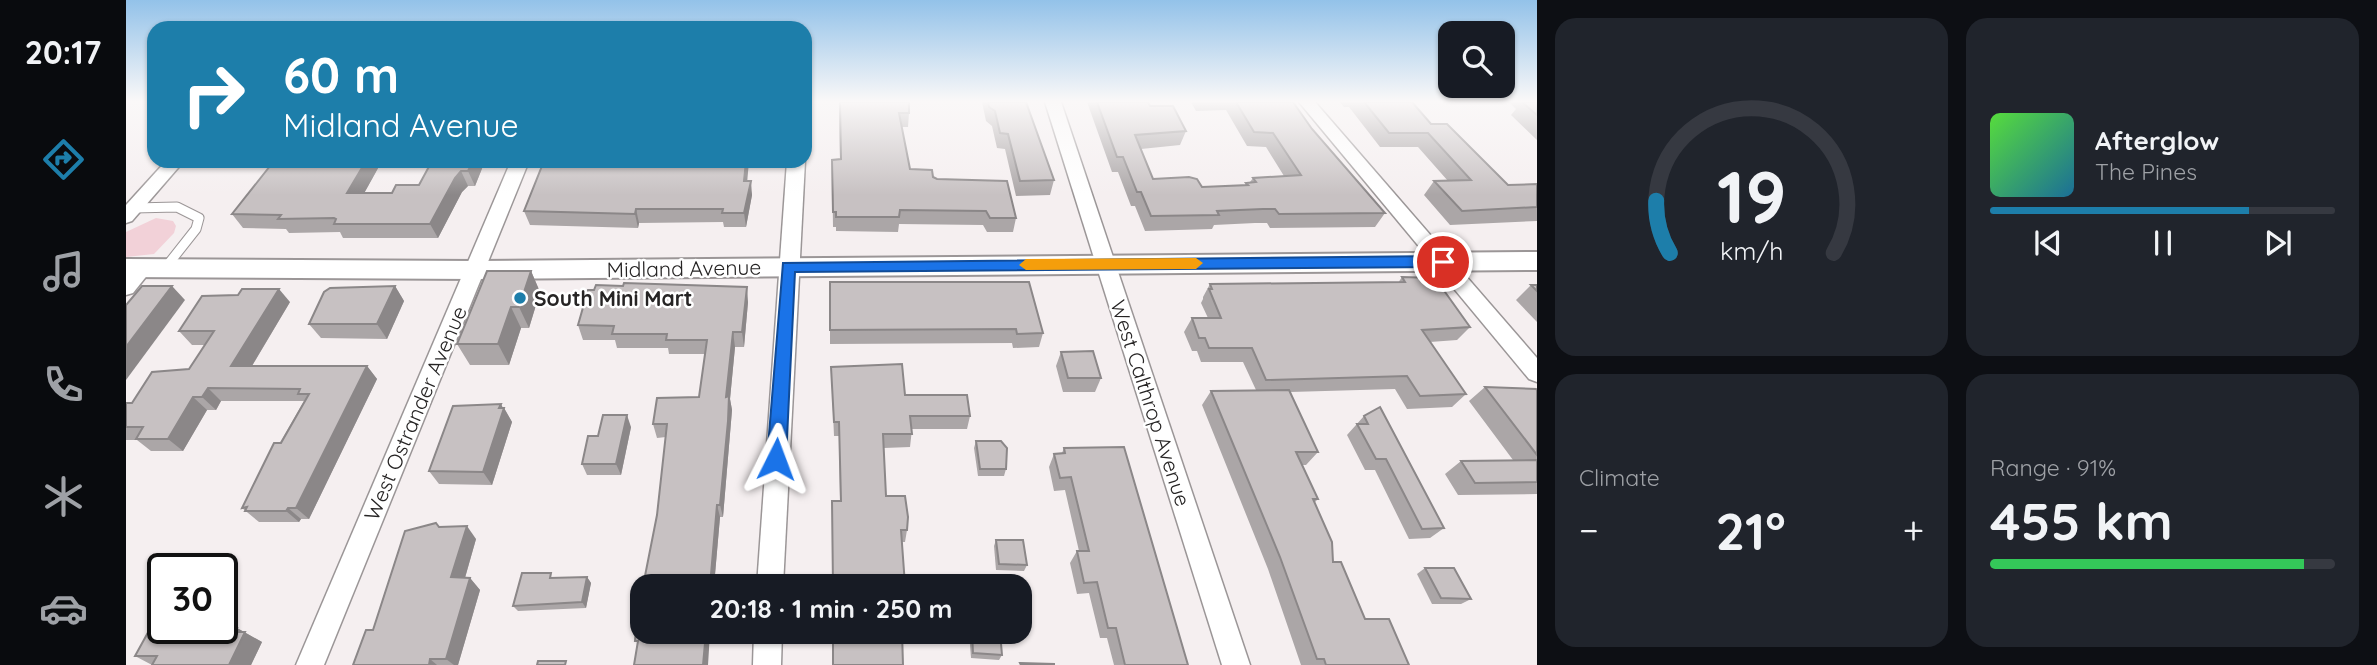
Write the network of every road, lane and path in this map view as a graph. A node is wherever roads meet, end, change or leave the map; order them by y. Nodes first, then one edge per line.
1 (1063, 133) edge
2 (1333, 133) edge
3 (168, 168) edge
4 (517, 168) edge
5 (795, 168) edge
6 (130, 213) edge
7 (1537, 261) edge
8 (1443, 262) junction
9 (1105, 264) junction
10 (788, 267) junction
11 (145, 268) edge
12 (475, 270) junction
13 (126, 289) edge
14 (1537, 373) edge
15 (771, 574) edge
16 (768, 644) edge
17 (310, 665) edge
18 (767, 665) edge
19 (1236, 665) edge

1 - 9 street, West Calthrop Avenue
2 - 8 street
3 - 6 street
4 - 12 street, West Ostrander Avenue
5 - 10 street
6 - 11 lane
7 - 8 street, Midland Avenue
8 - 9 street, Midland Avenue
8 - 14 street
9 - 10 street, Midland Avenue
9 - 19 street, West Calthrop Avenue
10 - 12 street, Midland Avenue
10 - 15 street
11 - 12 street, Midland Avenue
11 - 13 street
12 - 17 street, West Ostrander Avenue
16 - 18 street

